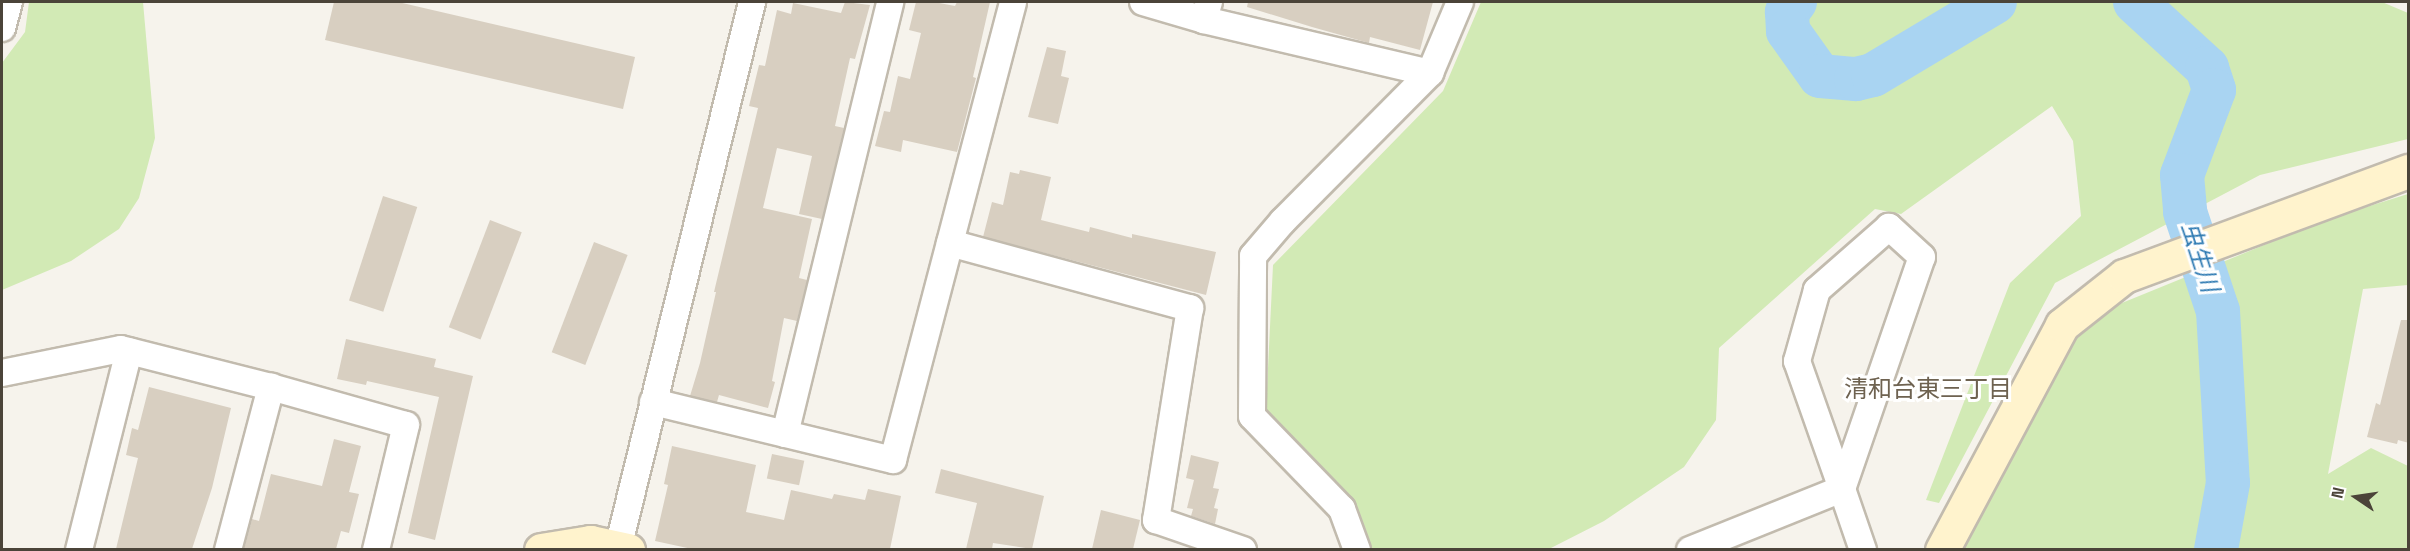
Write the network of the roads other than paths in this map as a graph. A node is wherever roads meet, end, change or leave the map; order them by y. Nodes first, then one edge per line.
1 (9, 2) edge
2 (752, 2) edge
3 (890, 2) edge
4 (1013, 2) edge
5 (1143, 2) edge
6 (1460, 2) edge
7 (1206, 11) edge
8 (2, 28) edge
9 (1430, 73) junction
10 (2409, 171) edge
11 (950, 243) junction
12 (129, 351) junction
13 (2, 373) edge
14 (271, 387) junction
15 (653, 402) junction
16 (785, 434) junction
17 (1842, 489) junction
18 (623, 548) edge
19 (79, 549) edge
20 (228, 549) edge
21 (376, 549) edge
22 (541, 549) edge
23 (1244, 549) edge
24 (1357, 549) edge
25 (1690, 549) edge
26 (1863, 549) edge
27 (1942, 549) edge

1 - 8 street
2 - 15 street
3 - 16 street
4 - 11 street
5 - 7 street
6 - 9 street
7 - 9 street
9 - 24 street
10 - 27 street
11 - 16 street
11 - 23 street
12 - 13 street
12 - 14 street
12 - 19 street
14 - 20 street
14 - 21 street
15 - 16 street
15 - 18 street
17 - 17 street
17 - 25 street
17 - 26 street
18 - 22 street

